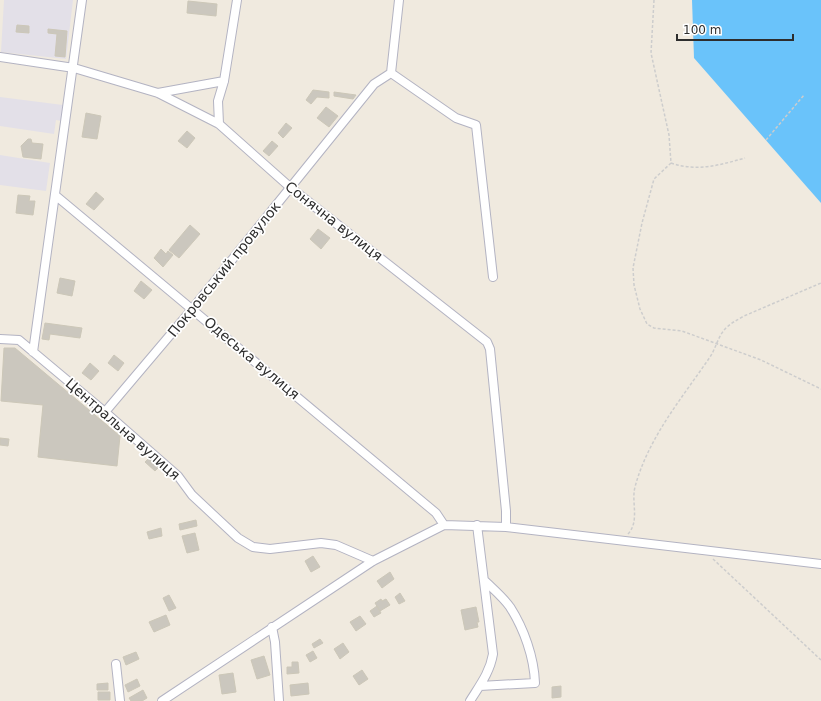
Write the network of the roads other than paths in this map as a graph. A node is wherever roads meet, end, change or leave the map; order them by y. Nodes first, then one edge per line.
1 (82, 0) edge
2 (237, 0) edge
3 (399, 0) edge
4 (0, 58) edge
5 (74, 68) junction
6 (391, 73) junction
7 (224, 81) junction
8 (158, 93) junction
9 (219, 124) junction
10 (291, 188) junction
11 (55, 194) junction
12 (493, 277) dead end
13 (193, 308) junction
14 (0, 339) edge
15 (33, 352) junction
16 (105, 412) junction
17 (444, 525) junction
18 (477, 525) junction
19 (506, 527) junction
20 (373, 561) junction
21 (821, 564) edge
22 (484, 580) junction
23 (272, 627) junction
24 (116, 664) dead end
25 (480, 686) junction
26 (120, 701) edge
27 (162, 701) edge
28 (279, 701) edge
29 (470, 701) edge

1 - 5 street
2 - 7 street
3 - 6 street
4 - 5 street, Сонячна вулиця
5 - 8 street, Сонячна вулиця
5 - 11 street
6 - 10 street, Покровський провулок
6 - 12 street
7 - 8 street
7 - 9 street
8 - 9 street, Сонячна вулиця
9 - 10 street, Сонячна вулиця
10 - 13 street, Покровський провулок
10 - 19 street, Сонячна вулиця
11 - 13 street, Одеська вулиця
11 - 15 street
13 - 16 street, Покровський провулок
13 - 17 street, Одеська вулиця
14 - 15 street, Центральна вулиця
15 - 16 street, Центральна вулиця
16 - 20 street, Центральна вулиця
17 - 18 street
17 - 20 street
18 - 19 street
18 - 22 street
19 - 21 street
20 - 23 street
22 - 25 street
22 - 25 street
23 - 27 street
23 - 28 street
24 - 26 street
25 - 29 street

